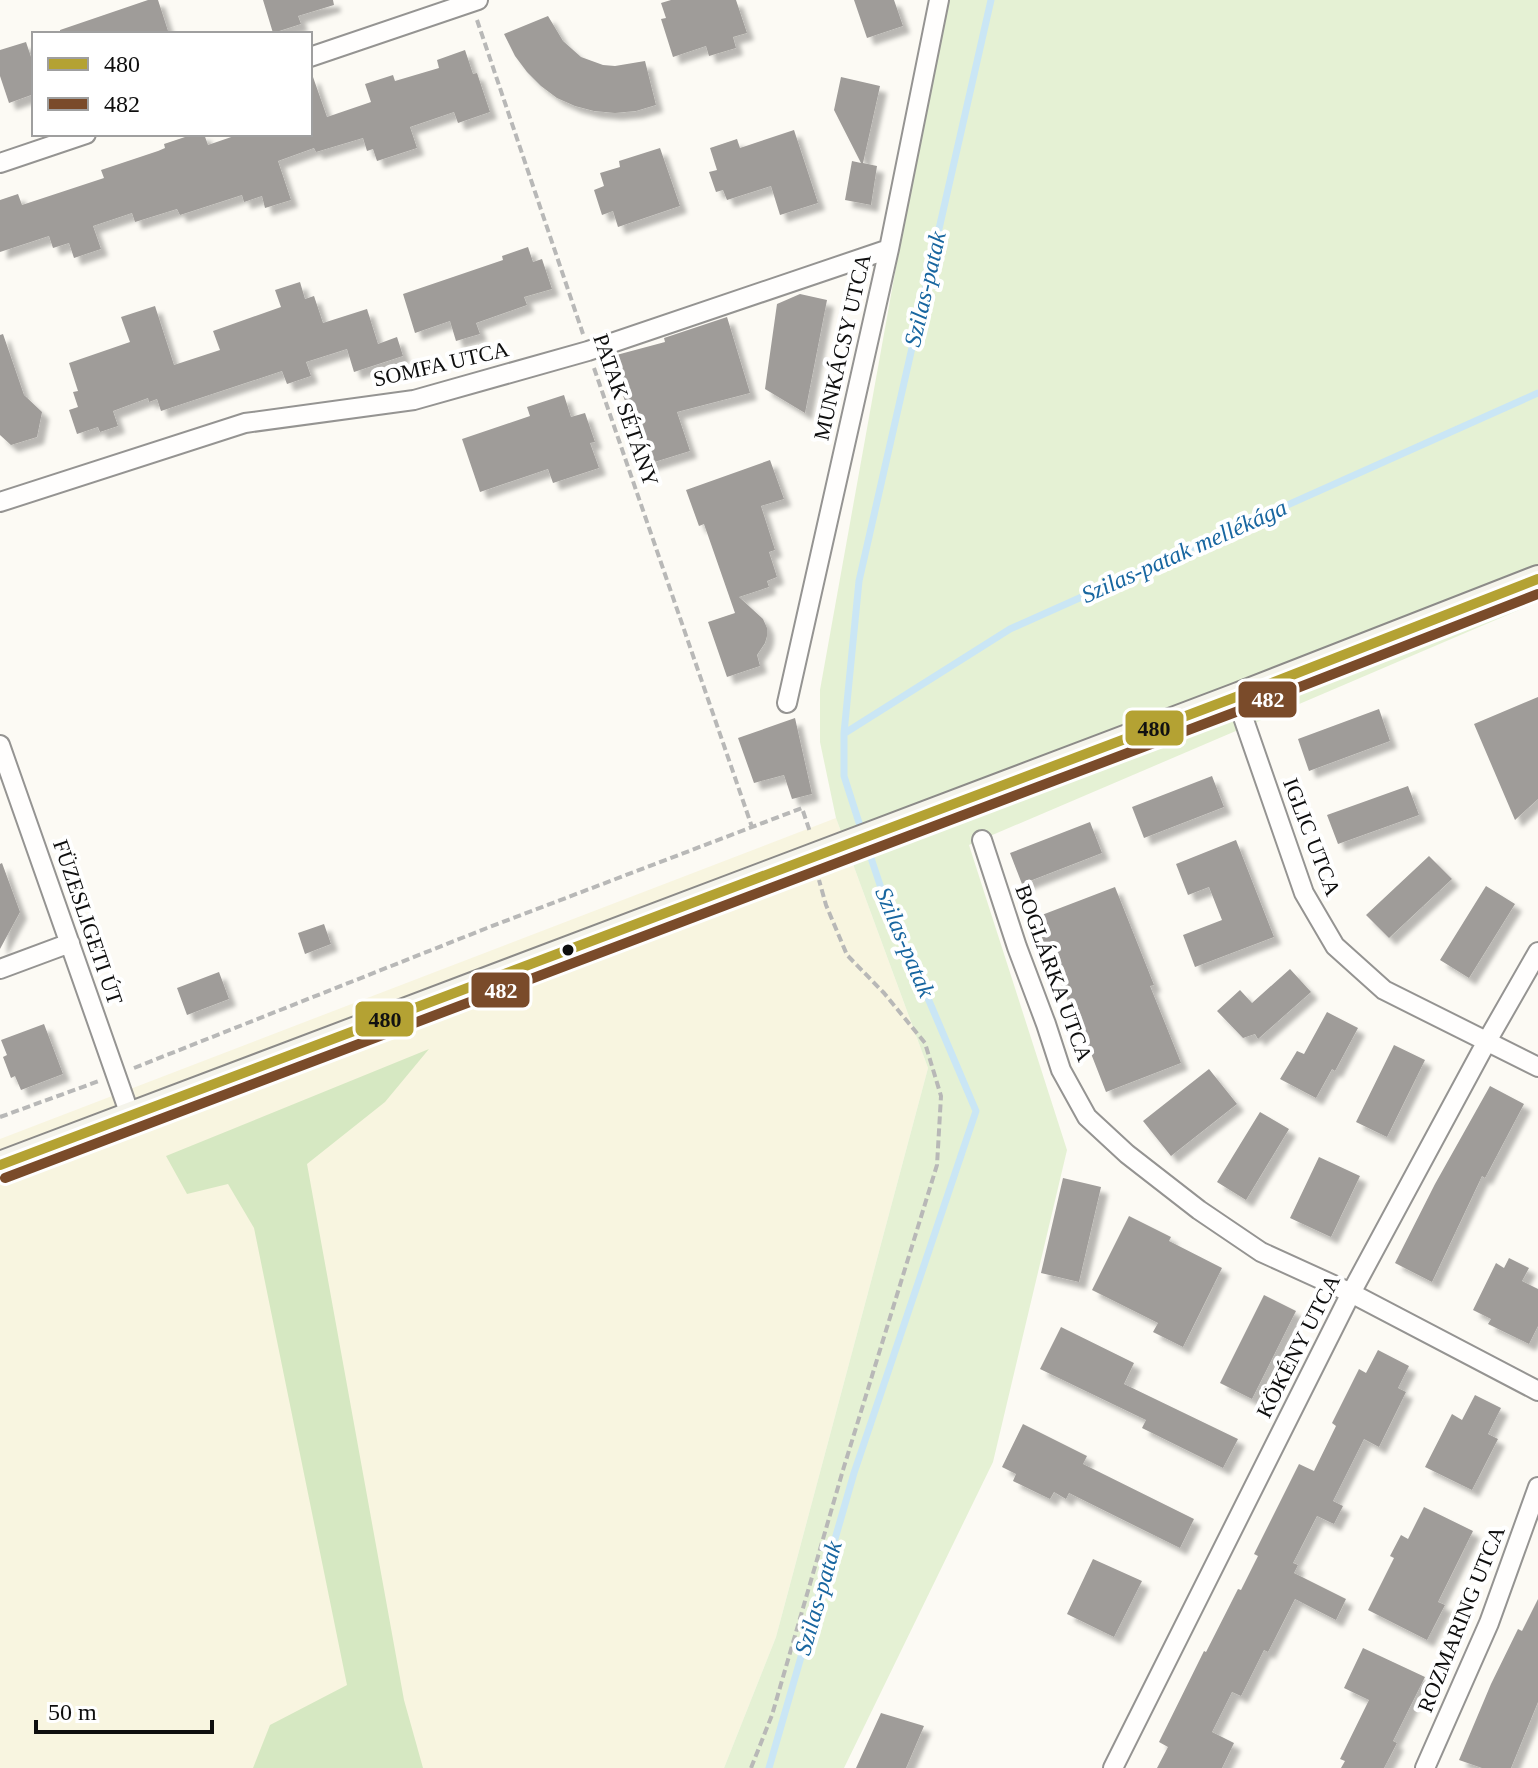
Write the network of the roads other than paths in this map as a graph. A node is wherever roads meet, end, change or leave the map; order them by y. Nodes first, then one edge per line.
1 (939, 0) edge
2 (475, 1) edge
3 (312, 56) edge
4 (80, 136) edge
5 (0, 163) edge
6 (889, 249) junction
7 (0, 502) edge
8 (1538, 579) edge
9 (1236, 697) junction
10 (787, 703) dead end
11 (0, 745) edge
12 (982, 840) dead end
13 (70, 943) junction
14 (1538, 952) edge
15 (0, 969) edge
16 (1487, 1041) junction
17 (1538, 1067) edge
18 (130, 1115) junction
19 (0, 1165) edge
20 (1351, 1293) junction
21 (1538, 1391) edge
22 (1538, 1487) edge
23 (1113, 1768) edge
24 (1425, 1768) edge

1 - 6 street, MUNKÁCSY UTCA
2 - 3 street
4 - 5 street
6 - 7 street, SOMFA UTCA
6 - 10 street, MUNKÁCSY UTCA
8 - 9 main road
9 - 16 street, IGLIC UTCA
9 - 18 main road
11 - 13 street, FÜZESLIGETI ÚT
12 - 20 street, BOGLÁRKA UTCA
13 - 15 street
13 - 18 street, FÜZESLIGETI ÚT
14 - 16 street, KÖKÉNY UTCA
16 - 17 street, IGLIC UTCA
16 - 20 street, KÖKÉNY UTCA
18 - 19 main road
20 - 21 street, BOGLÁRKA UTCA
20 - 23 street, KÖKÉNY UTCA
22 - 24 street, ROZMARING UTCA

